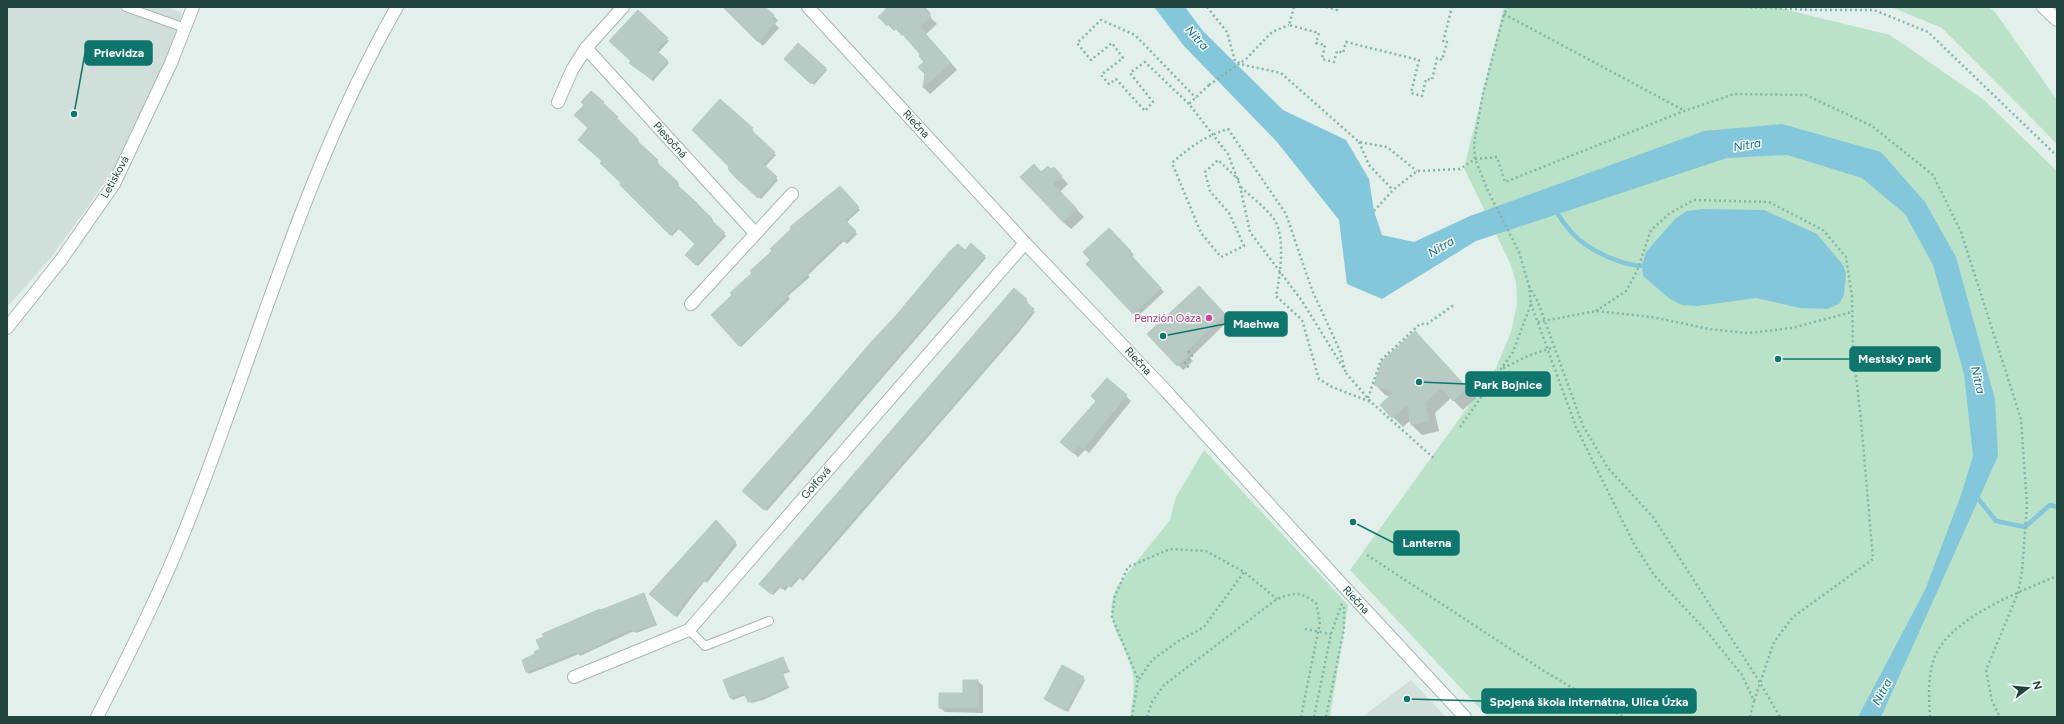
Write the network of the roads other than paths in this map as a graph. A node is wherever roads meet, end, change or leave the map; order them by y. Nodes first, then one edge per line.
1 (126, 7) edge
2 (193, 7) edge
3 (397, 7) edge
4 (623, 7) edge
5 (808, 7) edge
6 (2043, 7) edge
7 (2057, 20) edge
8 (185, 28) junction
9 (586, 48) junction
10 (558, 102) dead end
11 (792, 194) dead end
12 (755, 233) junction
13 (1025, 243) junction
14 (691, 304) dead end
15 (7, 328) edge
16 (769, 621) dead end
17 (688, 630) junction
18 (574, 677) dead end
19 (97, 717) edge
20 (1465, 717) edge

1 - 8 lane
2 - 8 street, Letisková
3 - 19 street
4 - 9 street
5 - 13 street, Riečna
6 - 7 street
8 - 15 street, Letisková
9 - 10 street
9 - 12 street, Piesočná
11 - 12 street
12 - 14 street
13 - 17 street, Golfová
13 - 20 street, Riečna
16 - 17 lane
17 - 18 street, Golfová

